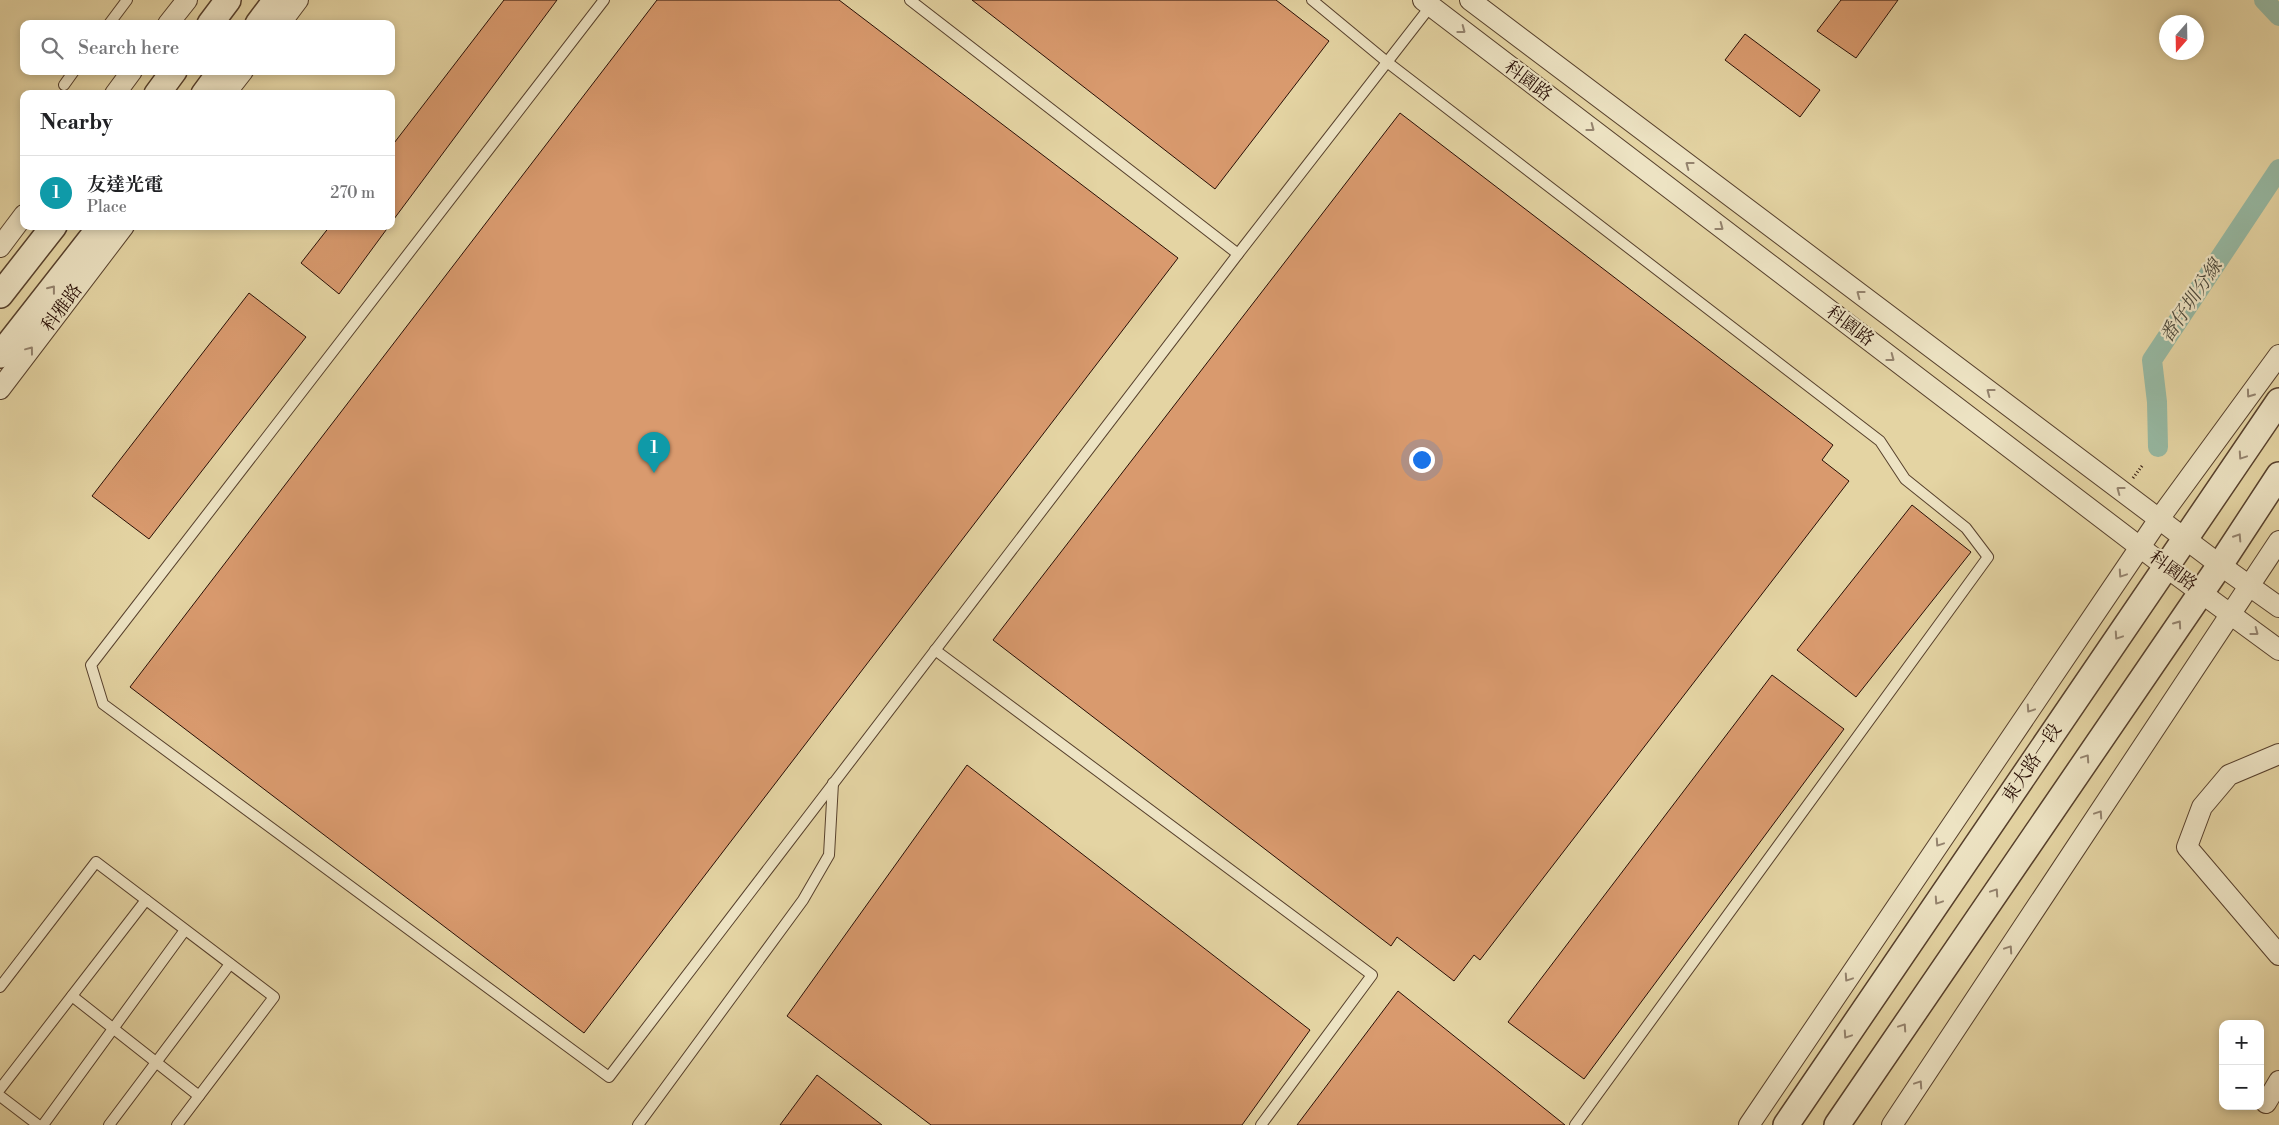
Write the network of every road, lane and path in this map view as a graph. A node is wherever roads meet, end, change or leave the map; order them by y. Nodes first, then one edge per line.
1 (127, 0) edge
2 (186, 0) edge
3 (228, 0) edge
4 (276, 0) edge
5 (298, 0) edge
6 (604, 0) edge
7 (910, 0) edge
8 (1312, 0) edge
9 (1470, 0) edge
10 (1429, 2) edge
11 (112, 20) edge
12 (171, 20) edge
13 (213, 20) edge
14 (261, 20) edge
15 (283, 20) edge
16 (1387, 62) junction
17 (71, 75) edge
18 (129, 75) edge
19 (171, 75) edge
20 (218, 75) edge
21 (240, 75) edge
22 (64, 85) dead end
23 (118, 90) edge
24 (160, 90) edge
25 (207, 90) edge
26 (228, 90) edge
27 (20, 220) edge
28 (51, 230) edge
29 (98, 230) edge
30 (121, 230) edge
31 (0, 247) edge
32 (1238, 254) junction
33 (0, 295) edge
34 (0, 355) edge
35 (2279, 355) edge
36 (0, 389) edge
37 (2279, 401) edge
38 (2279, 475) edge
39 (2159, 519) junction
40 (2186, 539) junction
41 (2279, 541) edge
42 (2140, 547) junction
43 (2220, 565) junction
44 (2166, 567) junction
45 (2250, 586) junction
46 (2200, 592) junction
47 (2279, 607) edge
48 (2231, 614) junction
49 (935, 650) junction
50 (2279, 650) edge
51 (2279, 754) edge
52 (833, 783) junction
53 (146, 900) junction
54 (186, 930) junction
55 (2279, 956) edge
56 (230, 964) junction
57 (0, 987) edge
58 (72, 996) junction
59 (113, 1029) junction
60 (156, 1062) junction
61 (2279, 1081) edge
62 (0, 1089) edge
63 (0, 1096) edge
64 (199, 1096) junction
65 (2266, 1103) dead end
66 (38, 1125) edge
67 (43, 1125) edge
68 (109, 1125) edge
69 (177, 1125) edge
70 (638, 1125) edge
71 (1261, 1125) edge
72 (1575, 1125) edge
73 (1749, 1125) edge
74 (1786, 1125) edge
75 (1836, 1125) edge
76 (1892, 1125) edge

1 - 11 lane
2 - 12 street
3 - 13 street
4 - 14 street
5 - 15 street
6 - 52 lane
7 - 32 lane
8 - 16 lane
39 -> 9 street, 科園路
10 - 16 lane
10 -> 42 street, 科園路
16 - 32 lane
16 - 72 lane
17 - 22 lane
18 - 23 street
19 - 24 street
20 - 25 street
21 - 26 street
27 - 31 street
28 - 33 street
34 -> 29 street, 科雅路
36 -> 30 street, 科雅路
32 - 49 lane
35 -> 39 street
37 -> 40 street, 東大路一段
43 -> 38 street
39 - 40 street, 科園路
39 - 42 street
40 - 43 street, 科園路
40 - 44 street, 東大路一段
41 - 45 street
42 - 44 street, 科園路
42 -> 73 street
43 - 45 street, 科園路
43 - 46 street
44 - 46 street, 科園路
44 -> 74 street, 東大路一段
45 - 47 street, 科園路
45 - 48 street
46 - 48 street, 科園路
75 -> 46 street
48 -> 50 street, 科園路
76 -> 48 street
49 - 52 lane
49 - 71 lane
51 - 55 street
52 - 70 lane
53 - 54 lane
53 - 57 lane
53 - 58 lane
54 - 56 lane
54 - 59 lane
56 - 60 lane
56 - 64 lane
58 - 59 lane
58 - 62 lane
59 - 60 lane
59 - 67 lane
60 - 64 lane
60 - 68 lane
61 - 65 street
63 - 66 lane
64 - 69 lane

